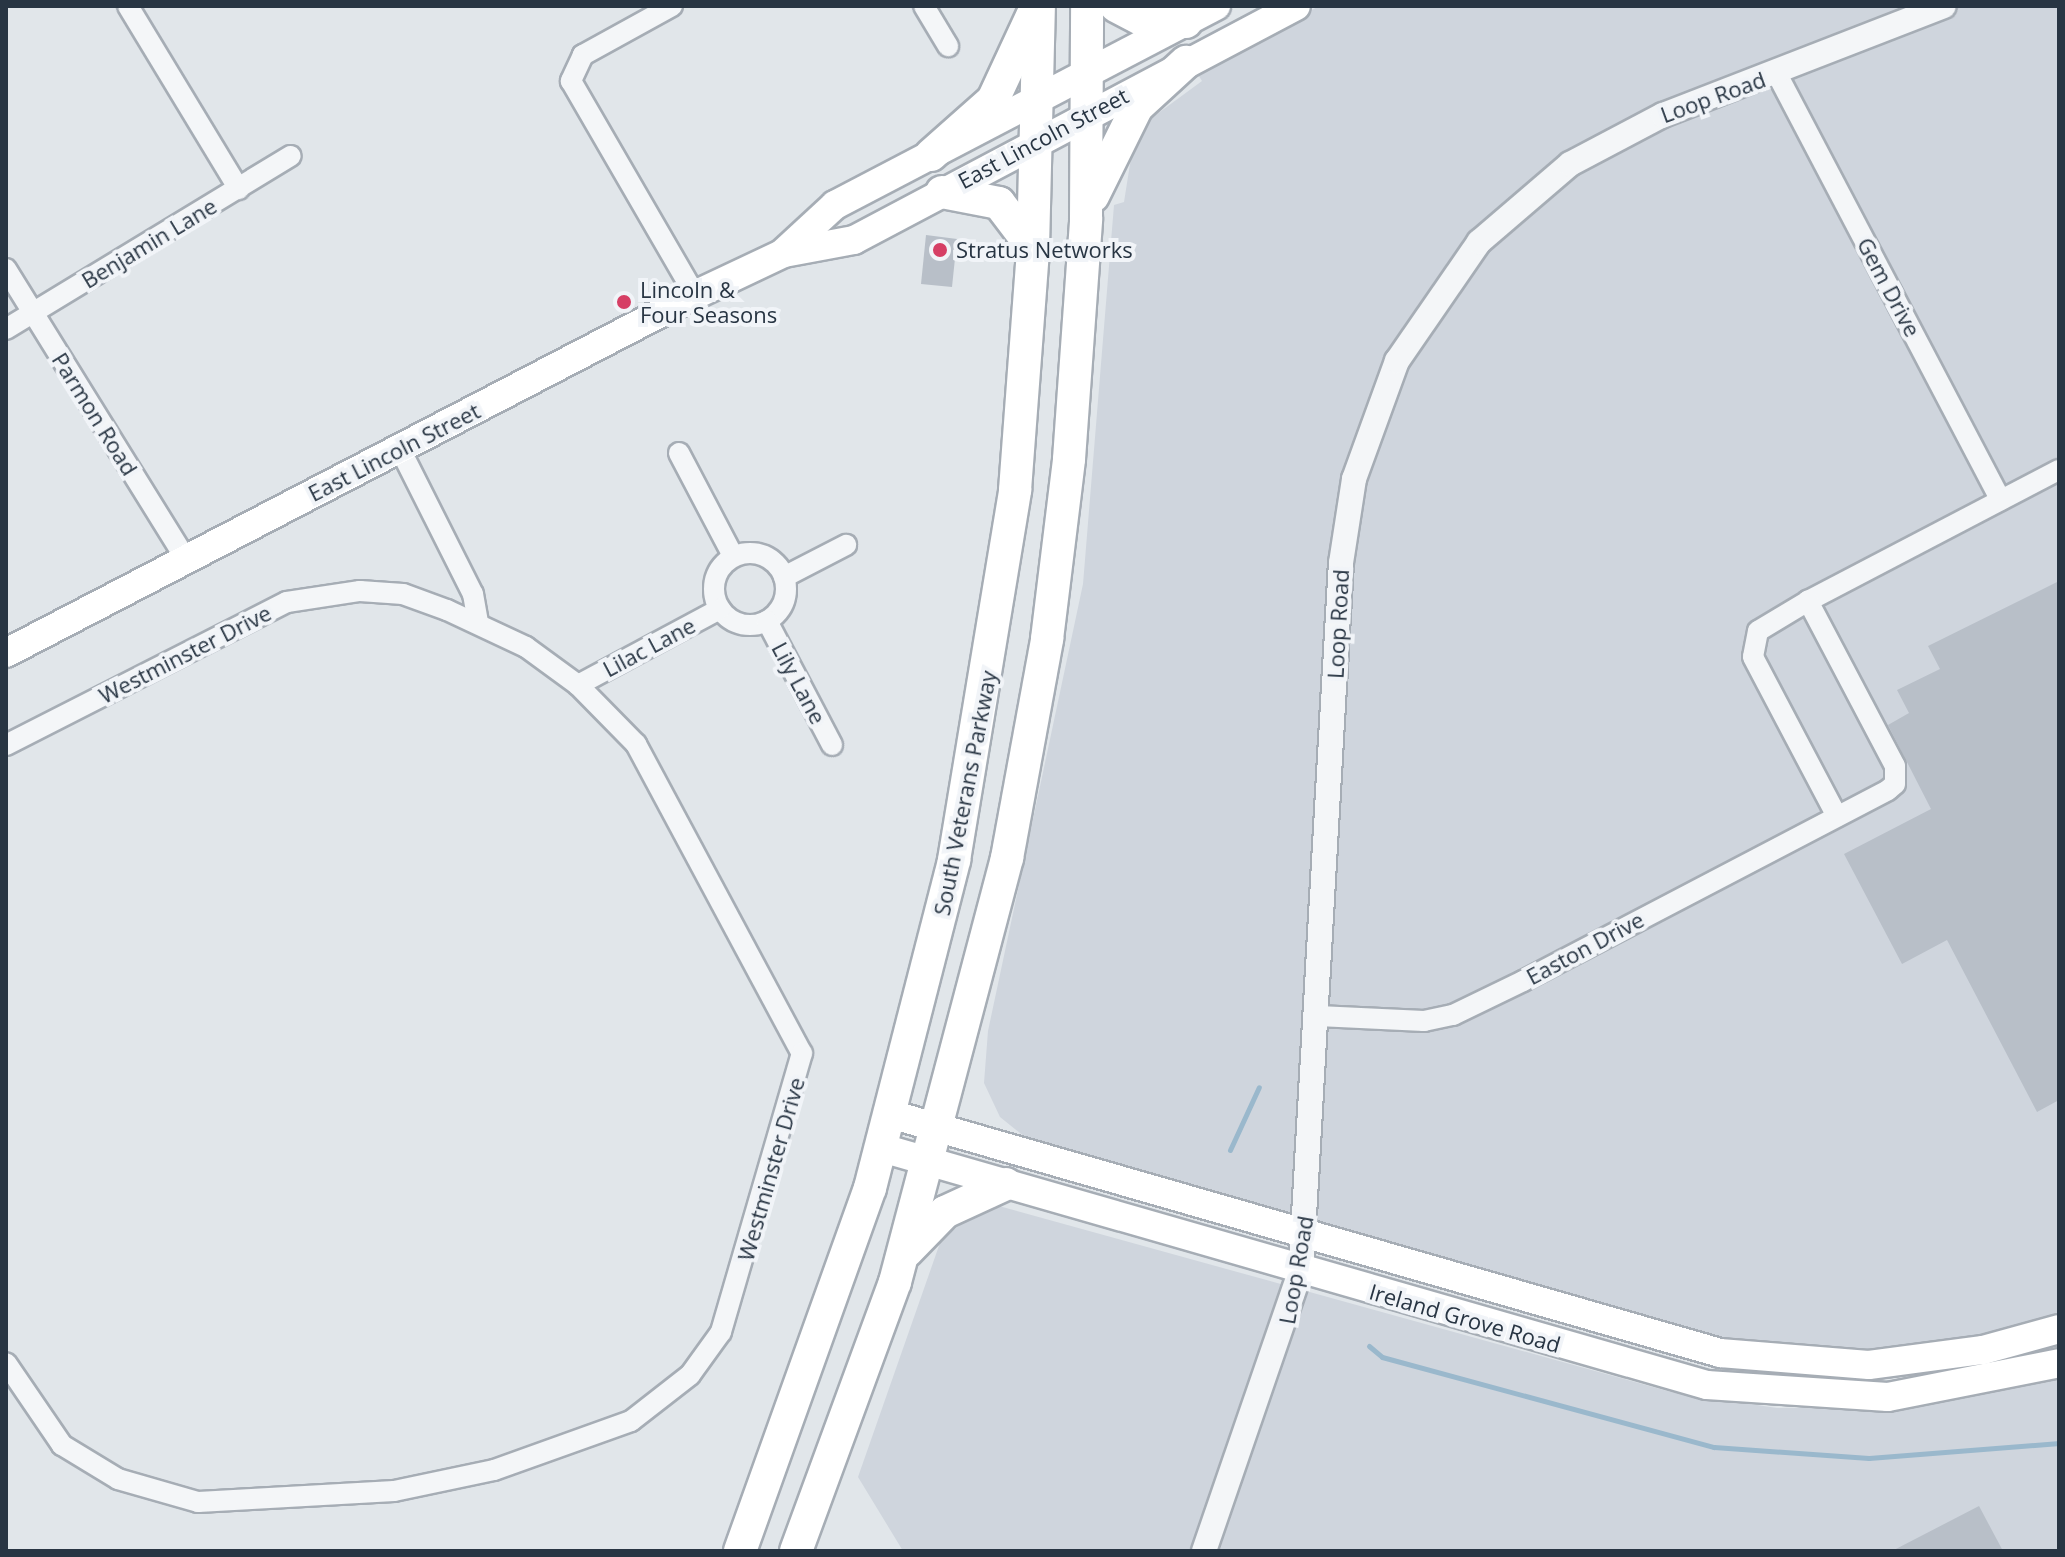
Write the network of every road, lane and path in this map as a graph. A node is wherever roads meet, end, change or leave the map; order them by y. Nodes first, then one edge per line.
1 (128, 6) edge
2 (672, 6) edge
3 (924, 6) edge
4 (1038, 6) edge
5 (1087, 6) edge
6 (1116, 6) edge
7 (1216, 6) edge
8 (1296, 6) edge
9 (1944, 6) edge
10 (1186, 22) junction
11 (948, 46) dead end
12 (1186, 62) junction
13 (1086, 74) junction
14 (1777, 74) junction
15 (1037, 101) junction
16 (1086, 114) junction
17 (1036, 140) junction
18 (931, 155) junction
19 (291, 156) dead end
20 (239, 189) junction
21 (942, 192) junction
22 (1086, 219) junction
23 (1033, 248) junction
24 (784, 253) junction
25 (6, 269) edge
26 (695, 295) junction
27 (32, 313) junction
28 (6, 329) edge
29 (400, 449) junction
30 (679, 453) dead end
31 (2059, 470) edge
32 (2001, 500) junction
33 (846, 545) dead end
34 (733, 556) junction
35 (186, 559) junction
36 (784, 577) junction
37 (1808, 601) junction
38 (720, 609) junction
39 (767, 621) junction
40 (478, 623) junction
41 (6, 653) edge
42 (578, 685) junction
43 (6, 745) edge
44 (832, 745) dead end
45 (1837, 816) junction
46 (1318, 1016) junction
47 (890, 1114) junction
48 (940, 1128) junction
49 (882, 1148) junction
50 (931, 1161) junction
51 (1006, 1184) junction
52 (1305, 1236) junction
53 (902, 1256) junction
54 (1301, 1269) junction
55 (2059, 1329) edge
56 (6, 1363) edge
57 (2059, 1363) edge
58 (14, 1395) edge
59 (6, 1406) edge
60 (740, 1551) edge
61 (796, 1551) edge
62 (1204, 1551) edge

1 - 20 street
2 - 26 street
3 - 11 street
4 - 15 highway, South Veterans Parkway
4 - 18 highway
5 - 13 highway
6 - 10 highway
7 - 10 main road, East Lincoln Street
8 - 12 main road, East Lincoln Street
9 - 14 street, Loop Road
10 - 13 main road, East Lincoln Street
12 - 16 main road, East Lincoln Street
12 - 22 highway
13 - 15 main road, East Lincoln Street
13 - 16 highway
14 - 32 street, Gem Drive
14 - 46 street, Loop Road
15 - 17 highway, South Veterans Parkway
15 - 18 main road, East Lincoln Street
16 - 17 main road, East Lincoln Street
16 - 22 highway
17 - 21 main road, East Lincoln Street
17 - 23 highway, South Veterans Parkway
18 - 24 main road, East Lincoln Street
19 - 20 street, Benjamin Lane
20 - 27 street, Benjamin Lane
21 - 23 highway
21 - 24 main road, East Lincoln Street
22 - 48 highway
23 - 47 highway, South Veterans Parkway
24 - 26 main road, East Lincoln Street
25 - 27 street, Parmon Road
26 - 29 main road, East Lincoln Street
27 - 28 street, Benjamin Lane
27 - 35 street, Parmon Road
29 - 35 main road, East Lincoln Street
29 - 40 street
30 - 34 street
31 - 32 street
32 - 37 street
33 - 36 street
34 - 36 street
34 - 38 street
35 - 41 main road, East Lincoln Street
36 - 39 street
37 - 45 street
37 - 45 street, Easton Drive
38 - 39 street
38 - 42 street, Lilac Lane
39 - 44 street, Lily Lane
40 - 42 street, Westminster Drive
40 - 43 street, Westminster Drive
42 - 58 street, Westminster Drive
45 - 46 street, Easton Drive
46 - 52 street, Loop Road
47 - 48 main road, Ireland Grove Road
47 - 49 highway, South Veterans Parkway
48 - 50 highway
48 - 52 main road, Ireland Grove Road
49 - 50 main road, Ireland Grove Road
49 - 60 highway, South Veterans Parkway
50 - 51 main road, Ireland Grove Road
50 - 53 highway
51 - 53 highway
51 - 54 main road, Ireland Grove Road
52 - 54 street, Loop Road
52 - 55 main road, Ireland Grove Road
53 - 61 highway
54 - 57 main road, Ireland Grove Road
54 - 62 street, Loop Road
56 - 58 street, Westminster Drive
58 - 59 street

